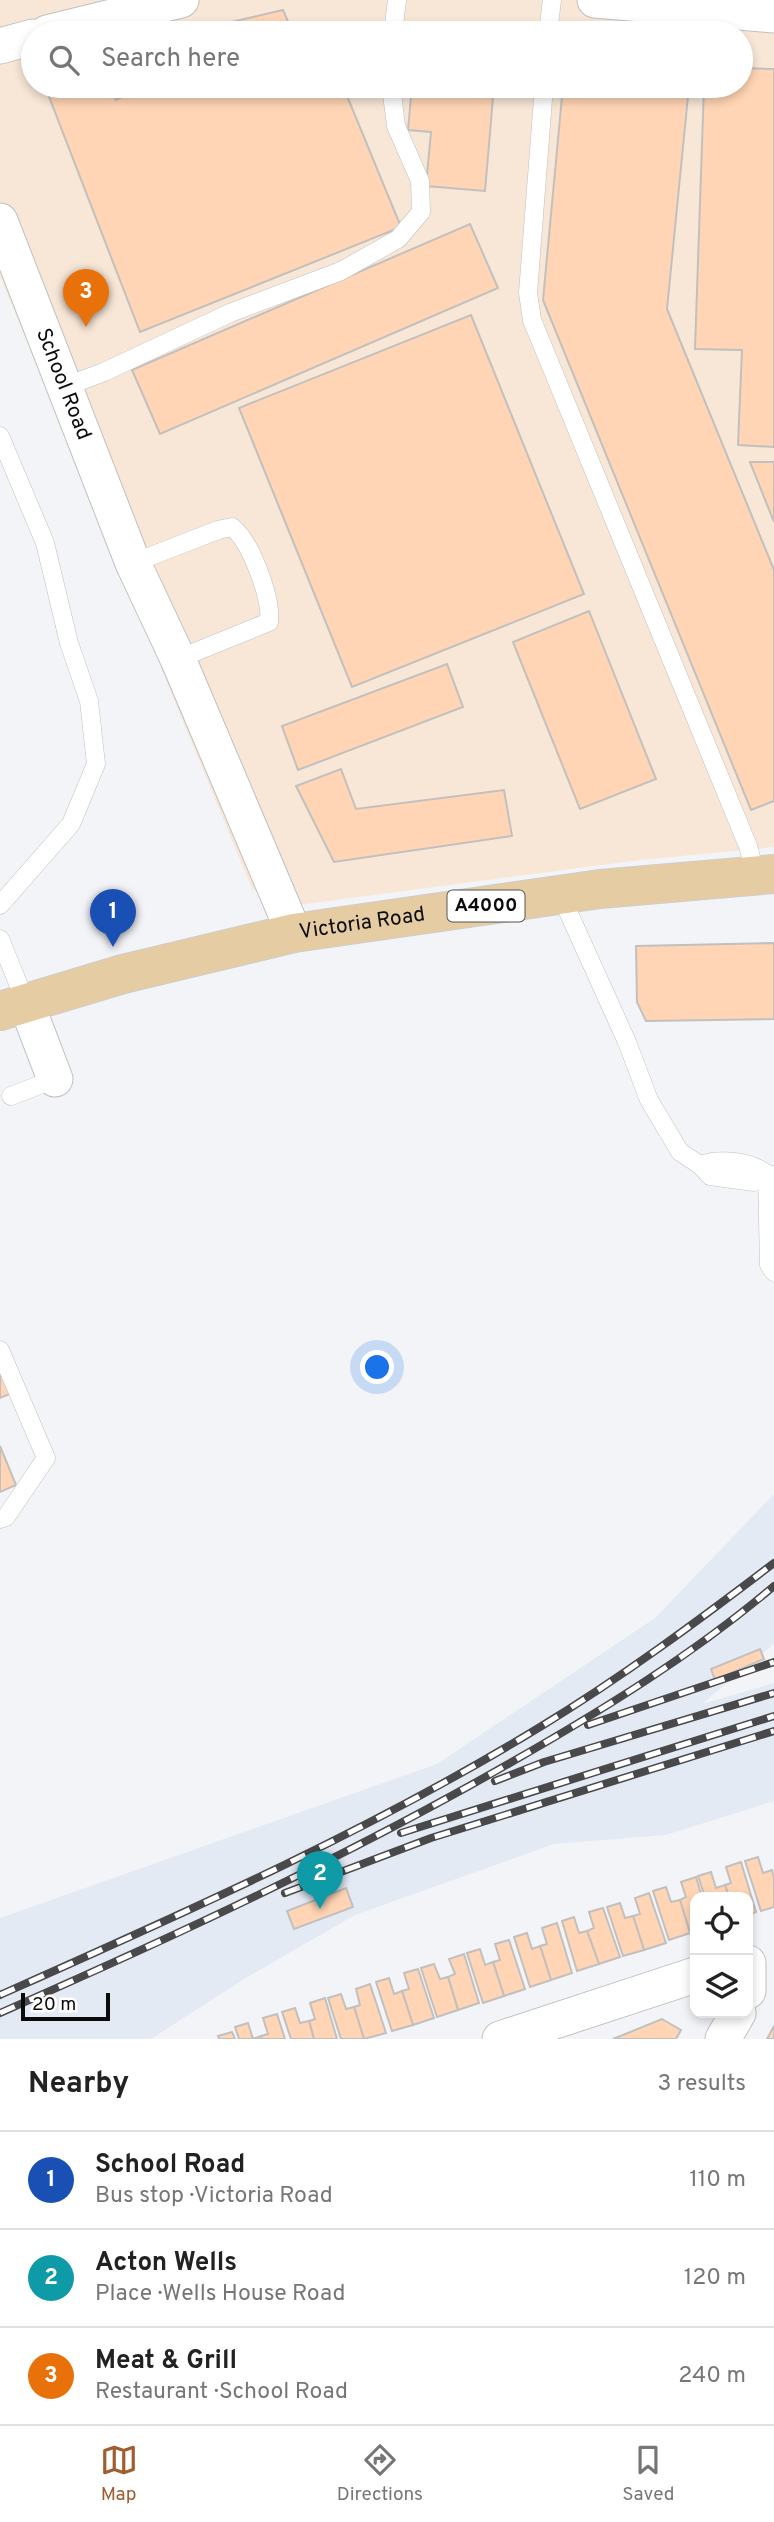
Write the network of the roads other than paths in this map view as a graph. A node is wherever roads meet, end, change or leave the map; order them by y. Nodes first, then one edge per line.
1 (181, 0) edge
2 (397, 0) edge
3 (552, 0) edge
4 (595, 0) edge
5 (774, 15) edge
6 (96, 21) edge
7 (394, 21) edge
8 (549, 21) edge
9 (21, 40) edge
10 (0, 46) edge
11 (392, 98) edge
12 (543, 98) edge
13 (0, 221) edge
14 (64, 387) junction
15 (0, 436) edge
16 (133, 563) junction
17 (178, 659) junction
18 (765, 875) edge
19 (561, 896) junction
20 (0, 905) edge
21 (294, 933) junction
22 (0, 939) edge
23 (13, 1007) edge
24 (55, 1079) joint
25 (11, 1096) dead end
26 (771, 1175) edge
27 (774, 1272) edge
28 (0, 1350) edge
29 (0, 1519) edge
30 (774, 1950) edge
31 (753, 1958) edge
32 (690, 1977) edge
33 (735, 2018) edge
34 (500, 2039) edge
35 (723, 2039) edge

1 - 6 street
2 - 7 lane
3 - 8 lane
4 - 5 street
9 - 10 street
11 - 14 lane
12 - 18 lane
13 - 14 street, School Road
14 - 16 street, School Road
15 - 20 lane
16 - 17 street, School Road
16 - 17 lane
17 - 21 street, School Road
18 - 19 main road, Victoria Road / A4000
19 - 21 main road, Victoria Road / A4000
19 - 26 lane
21 - 23 main road, Victoria Road / A4000
22 - 23 lane
23 - 24 street
24 - 25 lane
26 - 27 lane
28 - 29 lane
30 - 31 street
32 - 34 street
33 - 35 street

